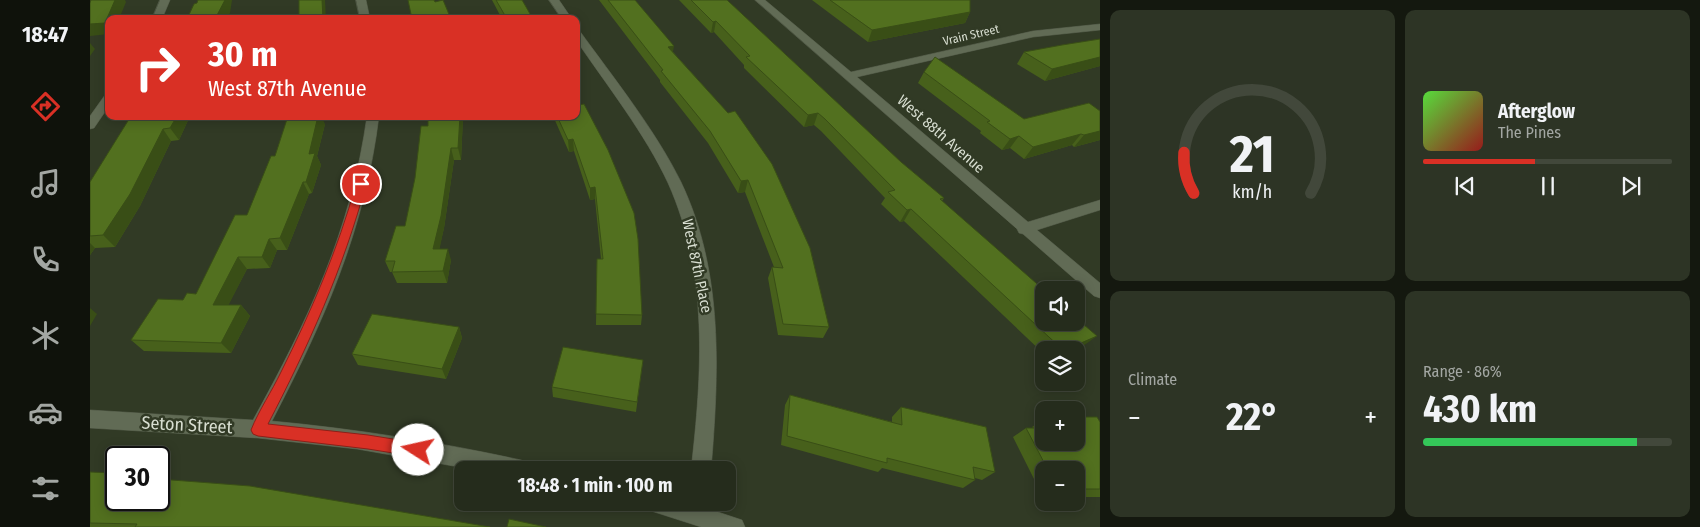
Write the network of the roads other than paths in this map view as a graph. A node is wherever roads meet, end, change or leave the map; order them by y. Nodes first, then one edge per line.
1 (165, 0) edge
2 (361, 0) edge
3 (554, 0) edge
4 (760, 0) edge
5 (159, 15) edge
6 (364, 15) edge
7 (564, 15) edge
8 (1100, 27) edge
9 (580, 38) edge
10 (849, 76) junction
11 (105, 103) edge
12 (372, 120) edge
13 (90, 125) edge
14 (1100, 205) edge
15 (1024, 228) junction
16 (1100, 292) edge
17 (90, 419) edge
18 (258, 430) junction
19 (480, 461) edge
20 (702, 461) edge
21 (701, 511) edge
22 (735, 527) edge

1 - 5 street
2 - 6 street
3 - 7 street
4 - 10 street, West 88th Avenue
8 - 10 street, Vrain Street
9 - 20 street, West 87th Place
10 - 15 street, West 88th Avenue
11 - 13 street
12 - 18 street
14 - 15 street
15 - 16 street, West 88th Avenue
17 - 18 street, Seton Street
18 - 19 street, Seton Street
21 - 22 street

